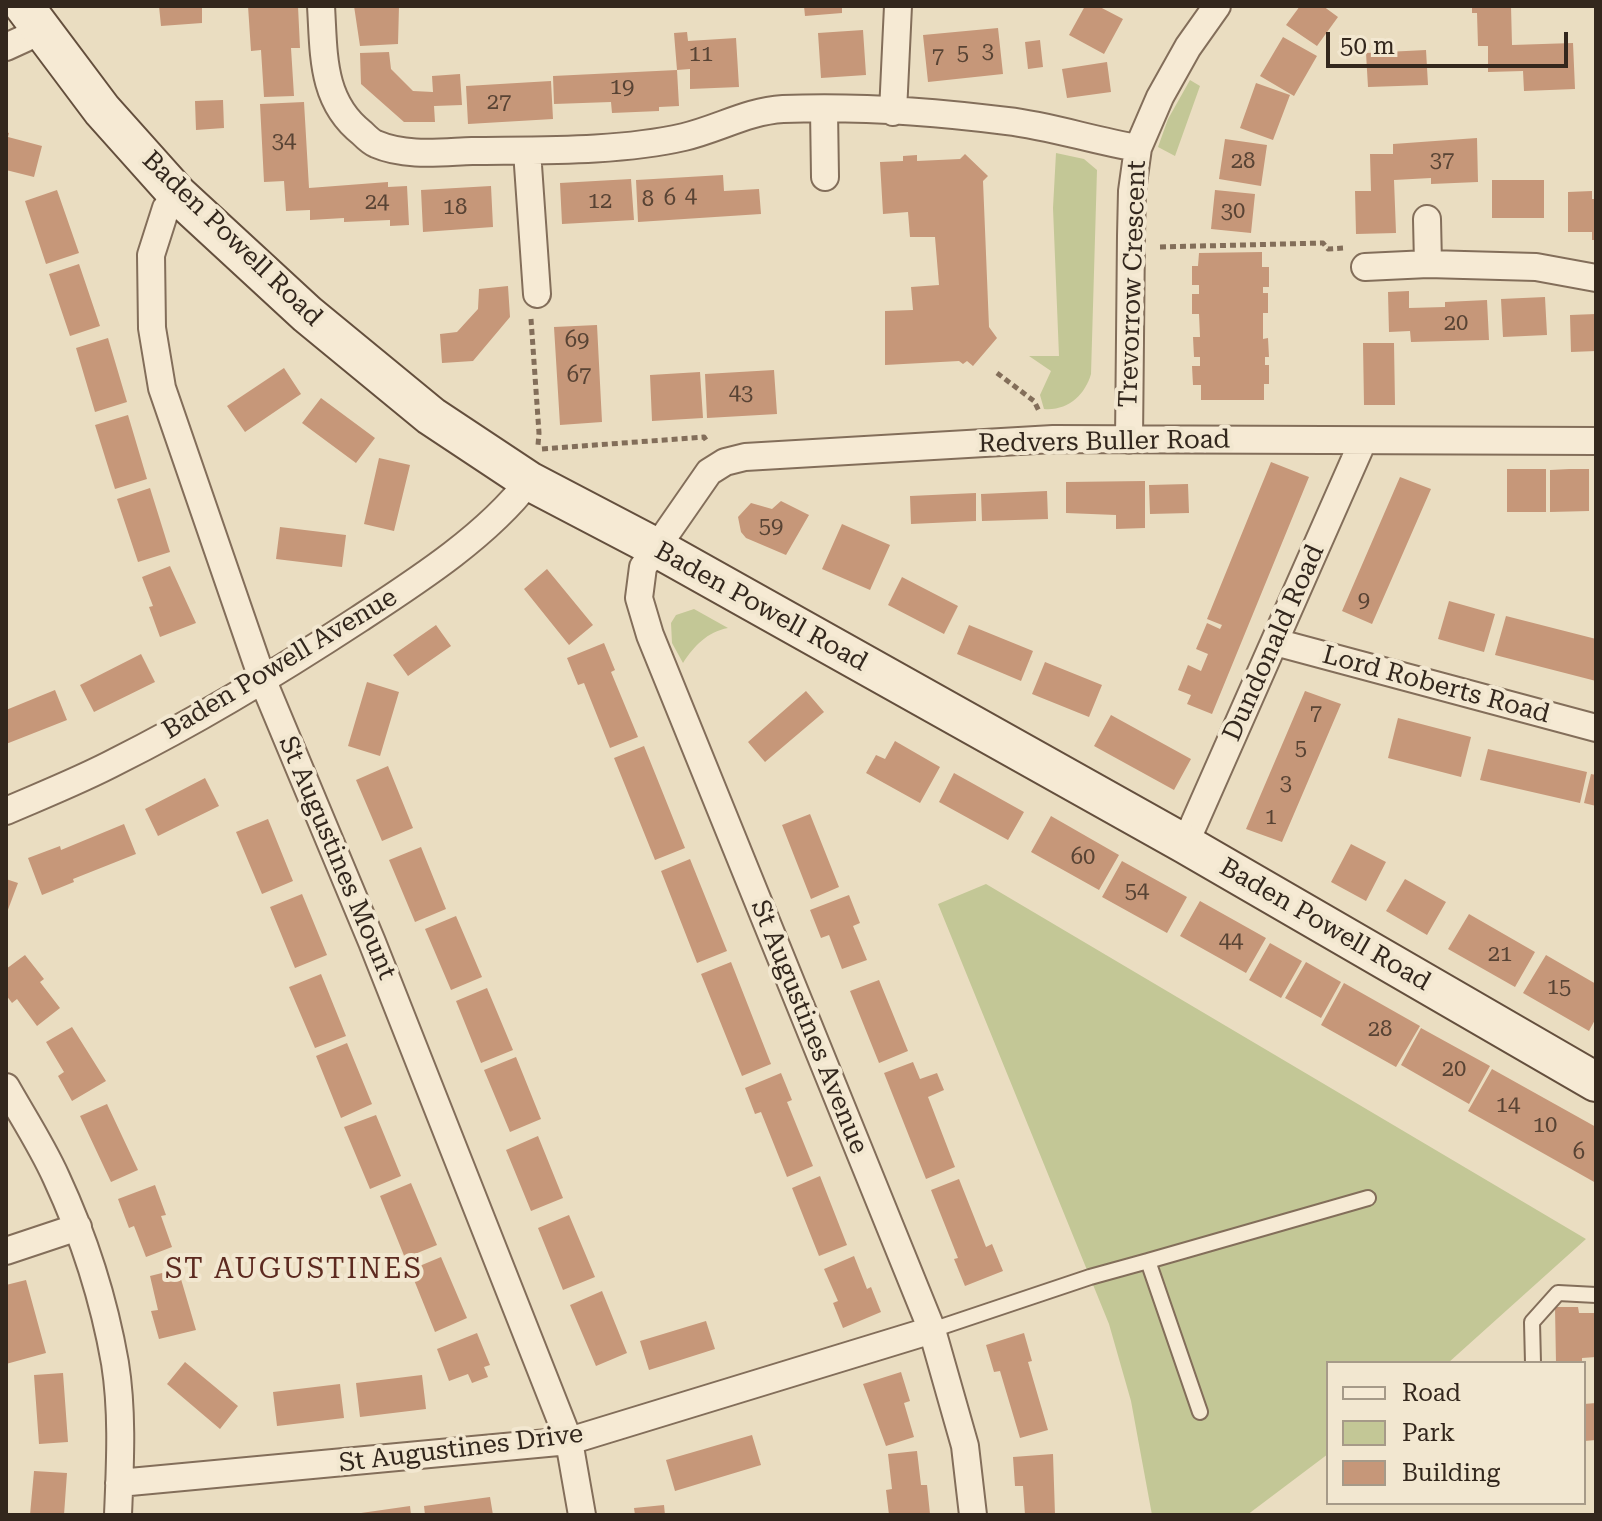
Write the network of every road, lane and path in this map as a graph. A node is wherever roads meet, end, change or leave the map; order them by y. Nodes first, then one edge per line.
1 (321, 6) edge
2 (898, 6) edge
3 (1217, 6) edge
4 (32, 19) edge
5 (6, 47) edge
6 (824, 110) junction
7 (893, 112) junction
8 (1138, 148) junction
9 (527, 151) junction
10 (825, 177) dead end
11 (178, 195) junction
12 (1427, 219) dead end
13 (1131, 246) junction
14 (1428, 264) junction
15 (1365, 267) joint
16 (1596, 278) edge
17 (537, 294) joint
18 (997, 373) dead end
19 (1053, 439) junction
20 (1129, 440) junction
21 (1363, 441) junction
22 (1596, 441) edge
23 (725, 462) junction
24 (529, 481) junction
25 (655, 547) junction
26 (1275, 642) junction
27 (263, 681) junction
28 (1596, 728) edge
29 (6, 811) edge
30 (1185, 844) junction
31 (1596, 1082) edge
32 (6, 1087) edge
33 (1368, 1198) dead end
34 (78, 1227) junction
35 (6, 1251) edge
36 (1148, 1261) junction
37 (1596, 1295) edge
38 (932, 1330) junction
39 (1533, 1361) edge
40 (1200, 1412) dead end
41 (569, 1441) junction
42 (119, 1483) junction
43 (118, 1515) edge
44 (582, 1515) edge
45 (973, 1515) edge

1 - 9 street
2 - 7 street
3 - 8 street, Trevorrow Crescent
4 - 5 street
4 - 11 street, Baden Powell Road
6 - 7 street
6 - 9 street
6 - 10 street
7 - 8 street
8 - 13 street, Trevorrow Crescent
9 - 17 street
11 - 24 street, Baden Powell Road
11 - 27 street, St Augustines Mount
12 - 14 street
13 - 15 path
13 - 20 street, Trevorrow Crescent
14 - 15 street
14 - 16 street
17 - 23 path
18 - 19 path
19 - 20 street, Redvers Buller Road
19 - 23 street, Redvers Buller Road
20 - 21 street, Redvers Buller Road
21 - 22 street, Redvers Buller Road
21 - 26 street, Dundonald Road
23 - 25 street
24 - 25 street, Baden Powell Road
24 - 27 street, Baden Powell Avenue
25 - 30 street, Baden Powell Road
25 - 38 street, St Augustines Avenue
26 - 28 street, Lord Roberts Road
26 - 30 street, Dundonald Road
27 - 29 street, Baden Powell Avenue
27 - 41 street, St Augustines Mount
30 - 31 street, Baden Powell Road
32 - 34 street
33 - 36 lane
34 - 35 street
34 - 42 street
36 - 38 lane
36 - 40 lane
37 - 39 lane
38 - 41 street, St Augustines Drive
38 - 45 street, St Augustines Avenue
41 - 42 street, St Augustines Drive
41 - 44 street, St Augustines Mount
42 - 43 street

